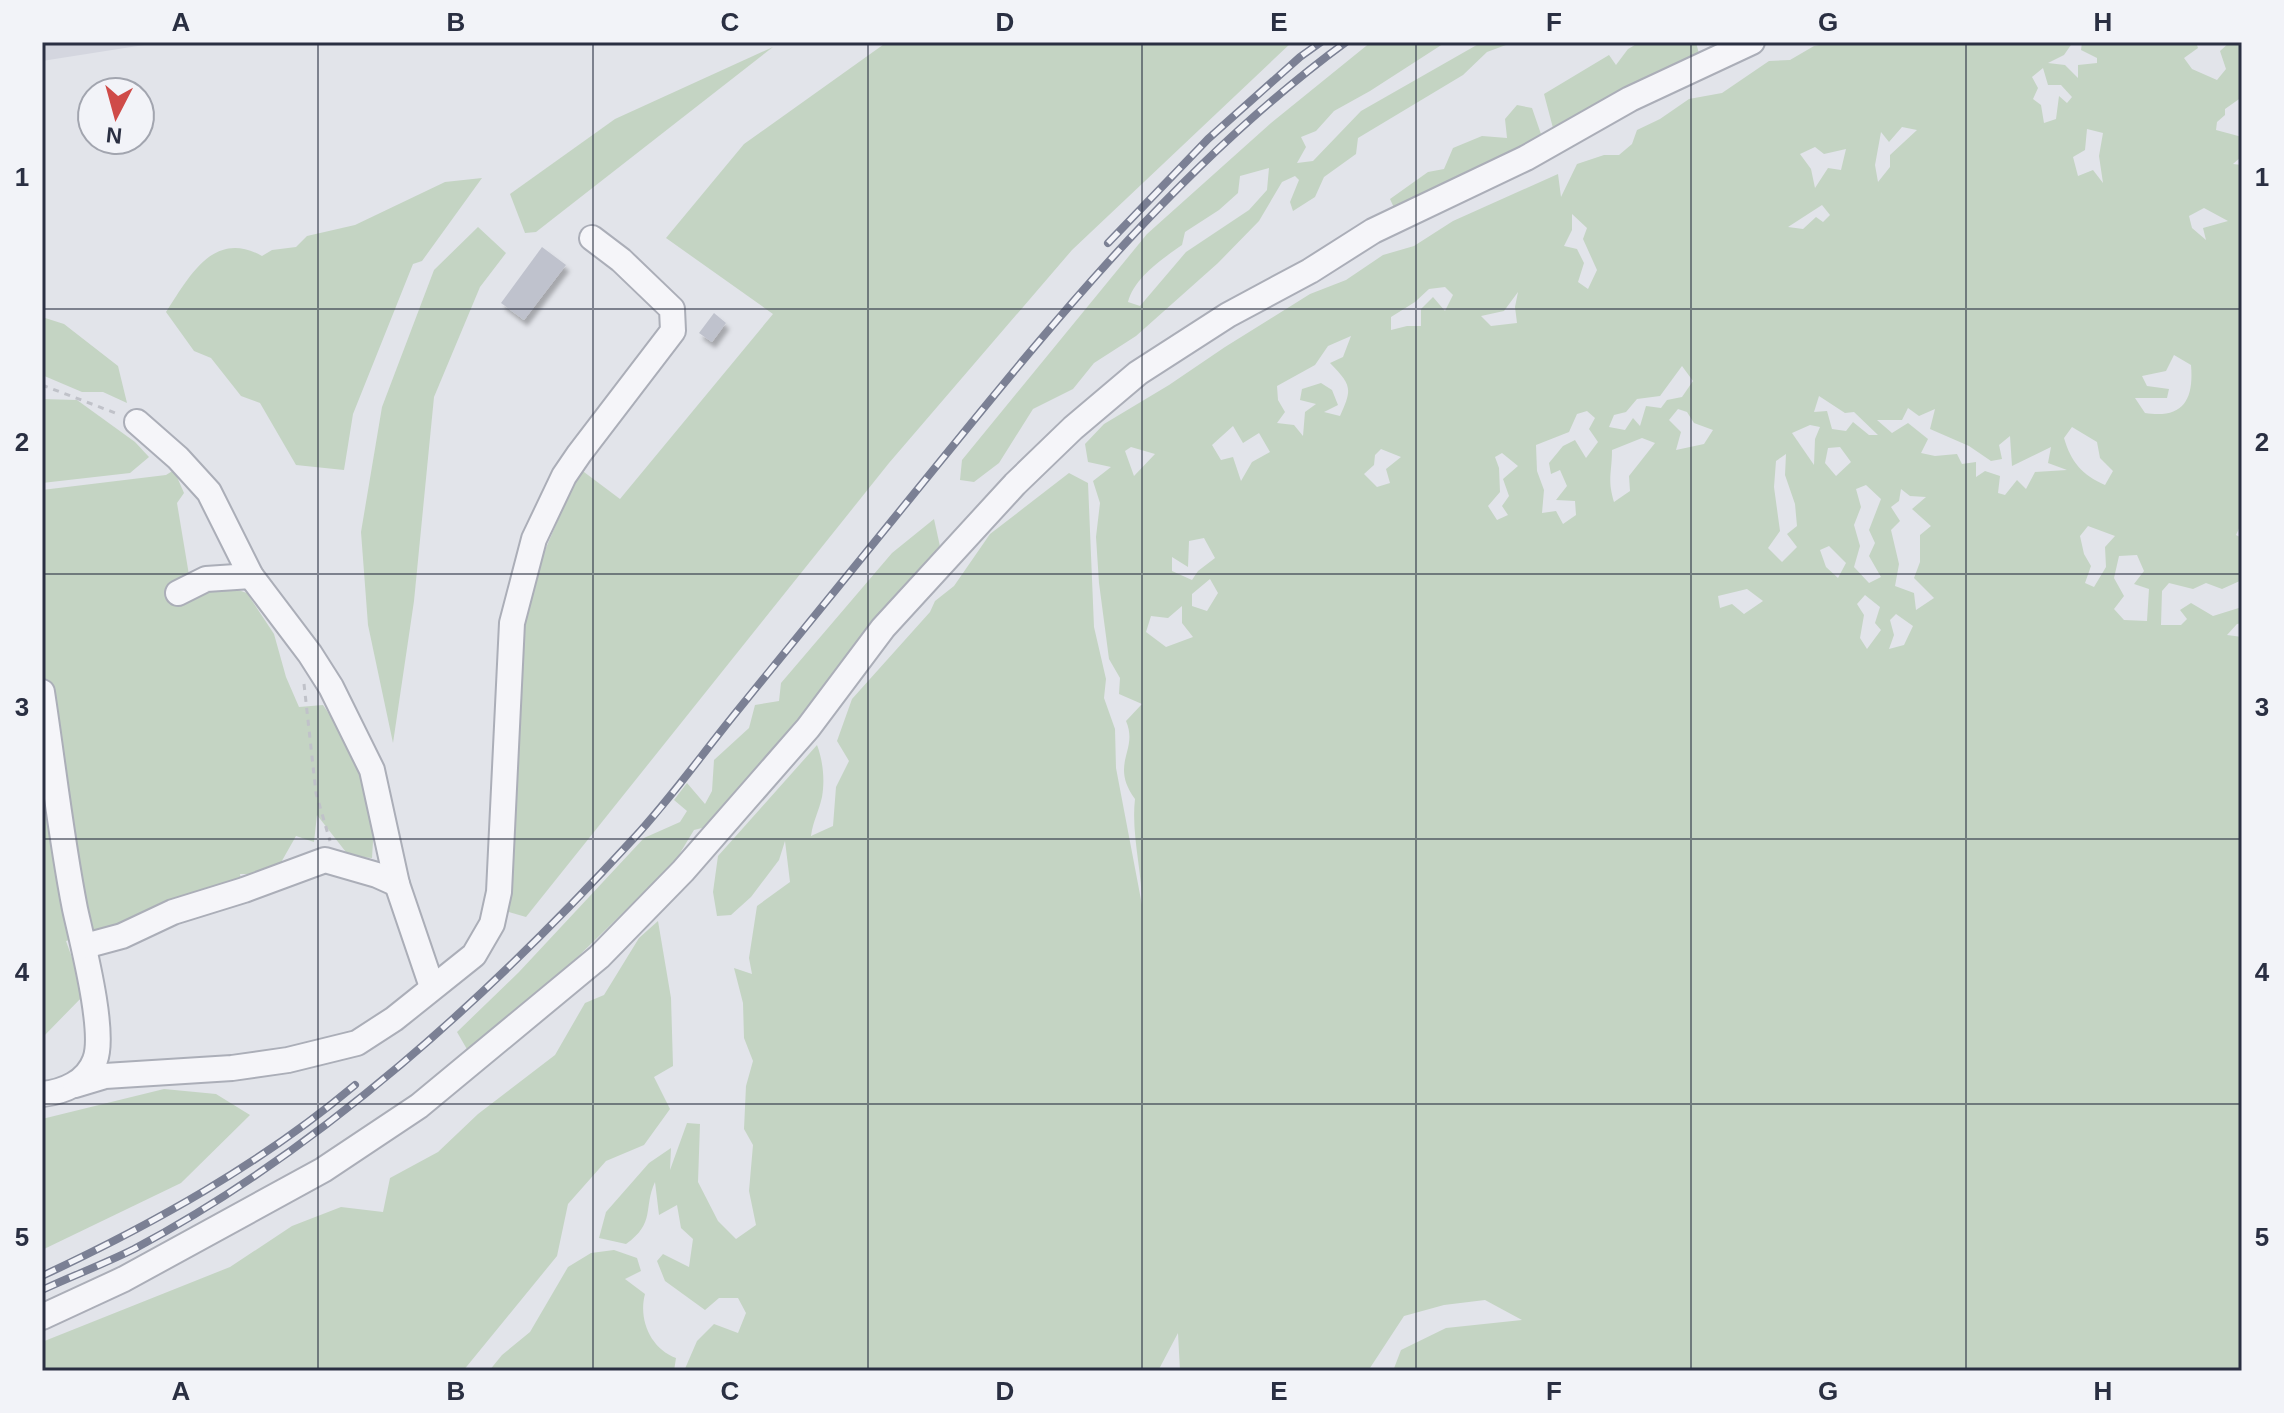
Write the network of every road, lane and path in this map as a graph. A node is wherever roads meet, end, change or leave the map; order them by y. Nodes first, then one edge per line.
1 (1752, 42) edge
2 (592, 238) dead end
3 (42, 385) edge
4 (137, 422) joint
5 (251, 576) junction
6 (178, 593) dead end
7 (310, 654) junction
8 (42, 692) edge
9 (325, 860) junction
10 (397, 884) junction
11 (85, 946) junction
12 (432, 987) junction
13 (75, 1085) junction
14 (42, 1094) edge
15 (42, 1317) edge

1 - 15 lane
2 - 12 lane
3 - 4 path
4 - 5 lane
5 - 6 lane
5 - 7 lane
7 - 9 path
7 - 10 lane
8 - 11 lane
9 - 10 lane
9 - 11 lane
10 - 12 lane
11 - 13 lane
12 - 13 lane
13 - 14 lane

